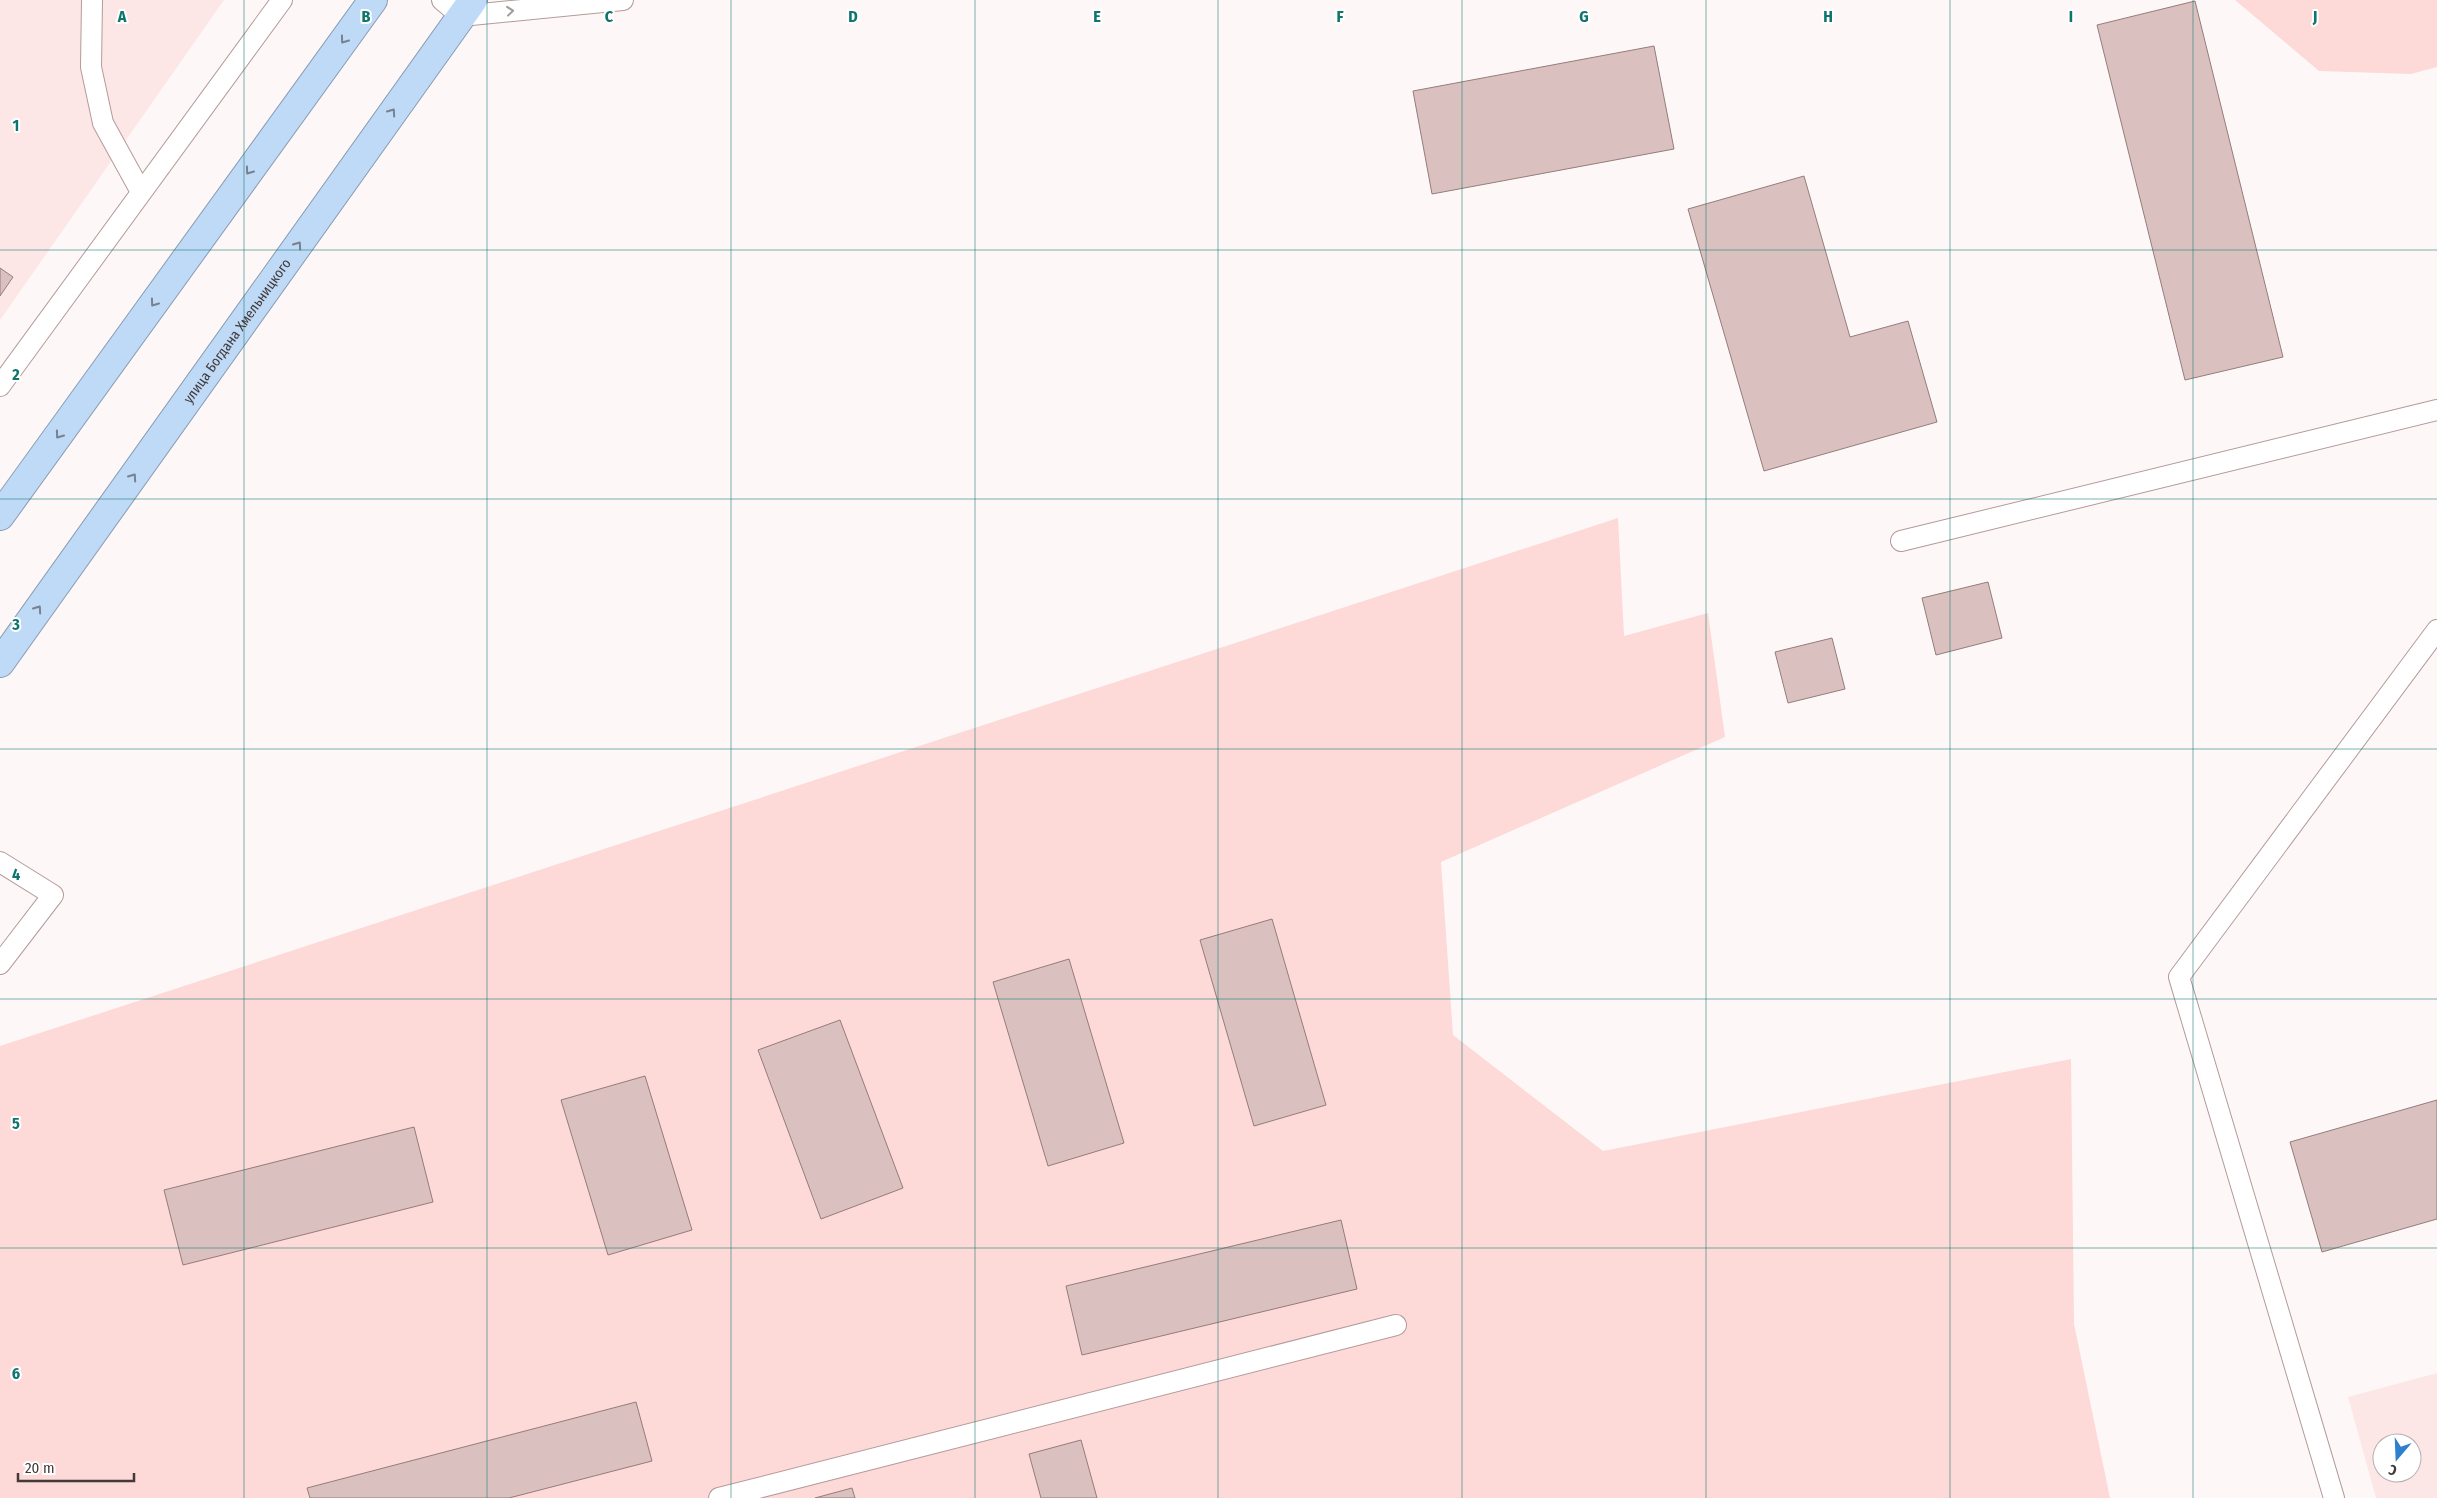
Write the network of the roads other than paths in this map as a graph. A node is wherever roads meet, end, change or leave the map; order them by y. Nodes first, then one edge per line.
1 (92, 0) edge
2 (282, 0) edge
3 (373, 0) edge
4 (623, 0) edge
5 (459, 5) edge
6 (141, 192) junction
7 (0, 386) edge
8 (2437, 410) edge
9 (0, 516) edge
10 (1901, 541) dead end
11 (2437, 630) edge
12 (0, 663) edge
13 (0, 862) edge
14 (0, 964) edge
15 (1396, 1324) dead end
16 (719, 1498) edge
17 (2334, 1498) edge

1 - 6 lane
2 - 6 lane
3 -> 9 highway
5 -> 4 lane
12 -> 5 highway, улица Богдана Хмельницкого
6 - 7 lane
8 - 10 lane
11 - 17 lane
13 - 14 lane
15 - 16 lane

